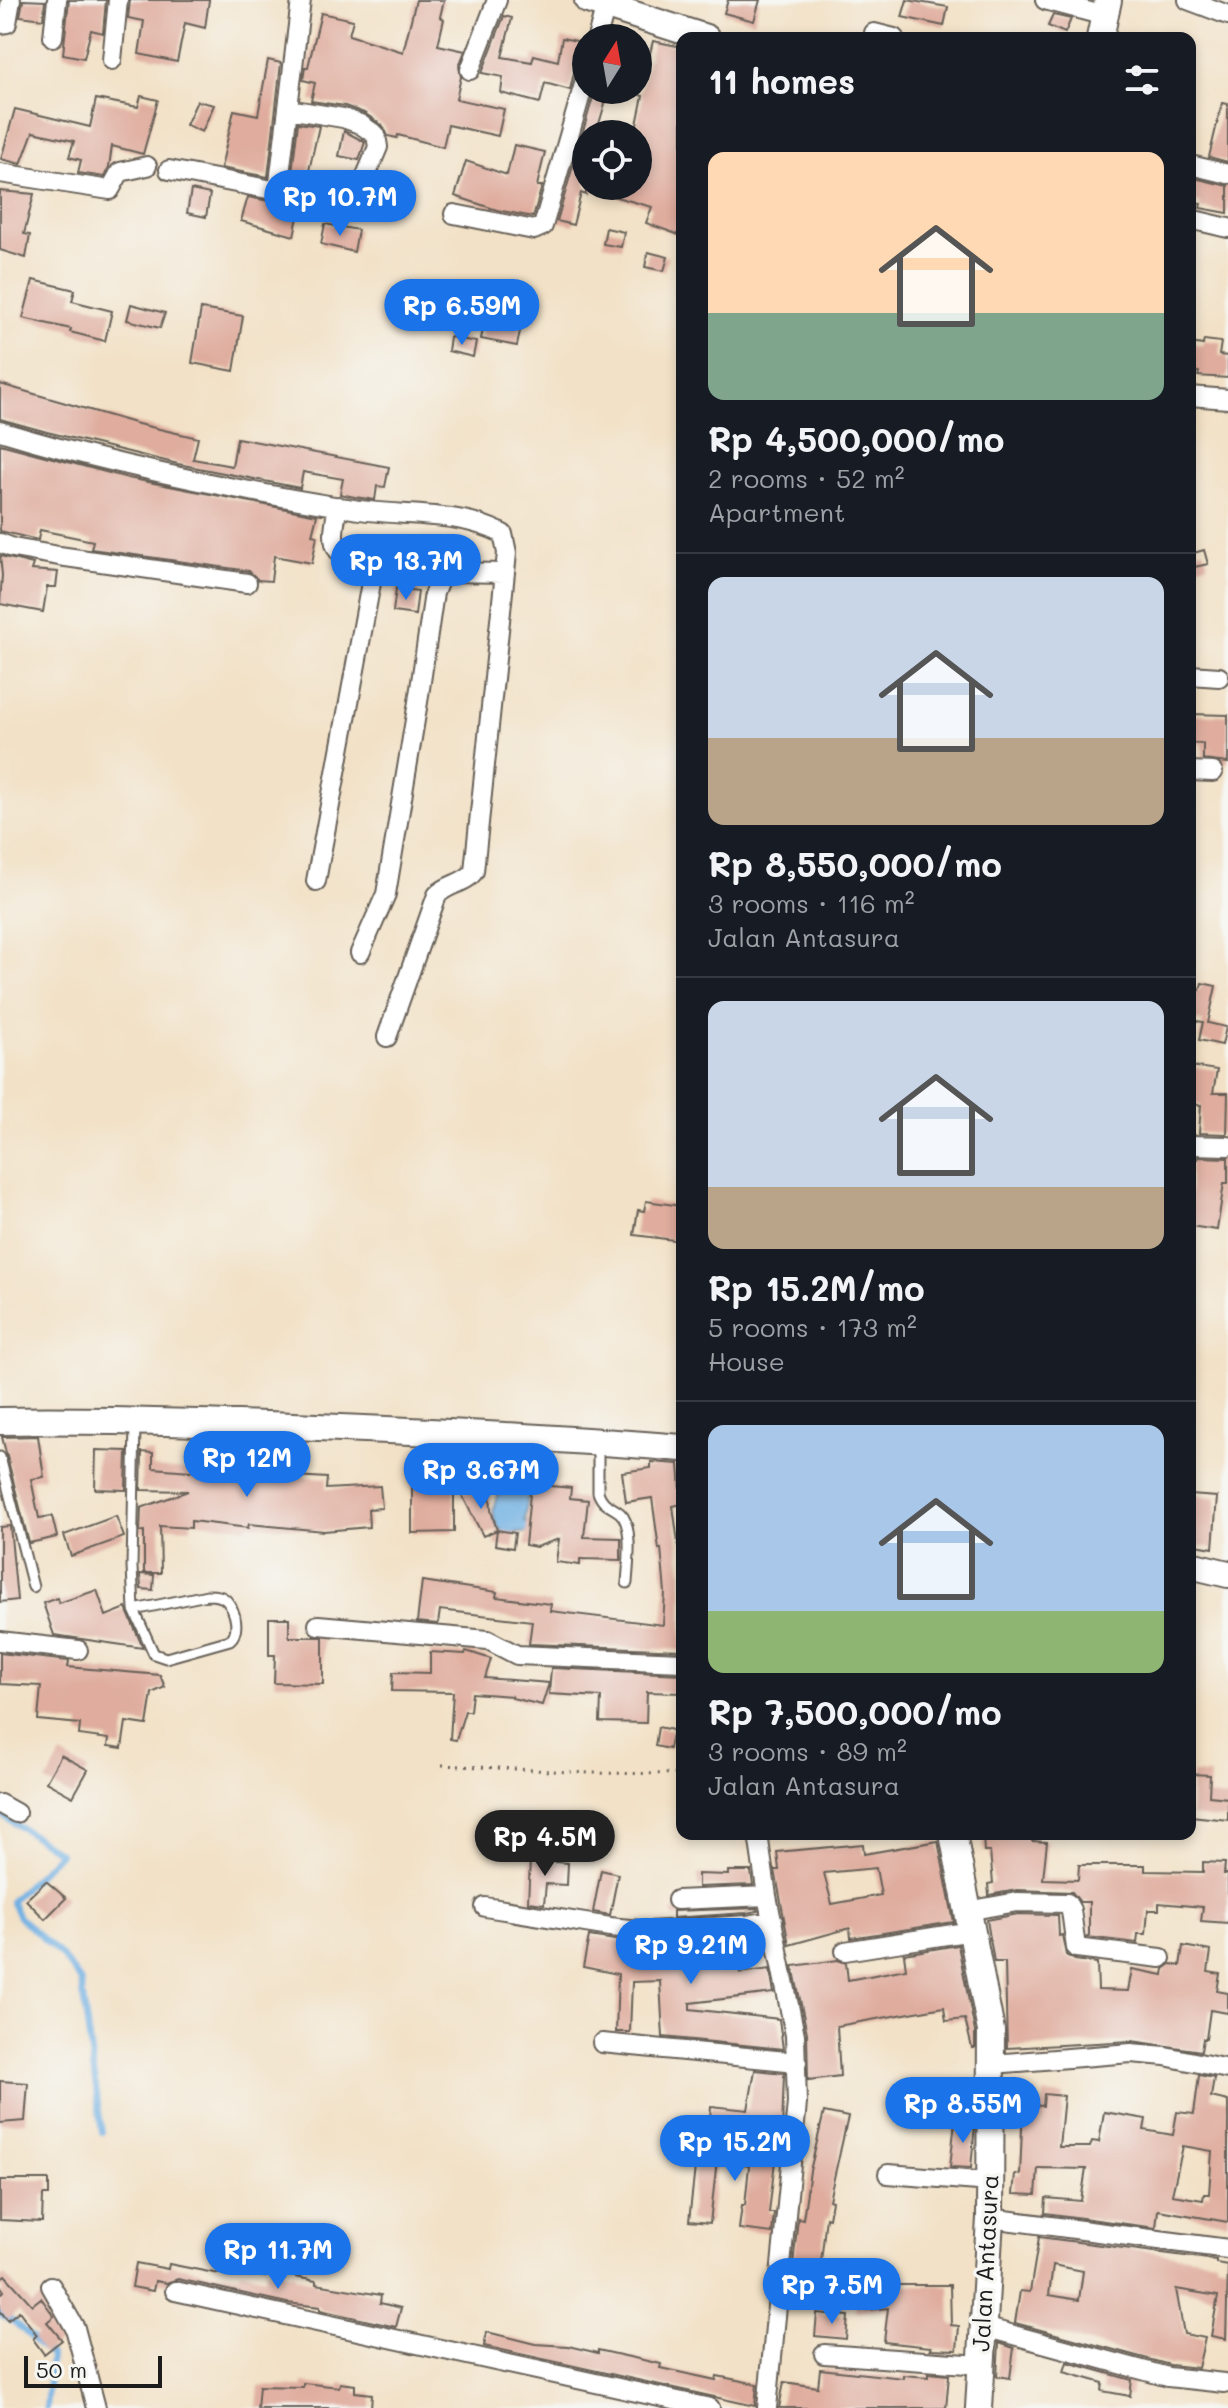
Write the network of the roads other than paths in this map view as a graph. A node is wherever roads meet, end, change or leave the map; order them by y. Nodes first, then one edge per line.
1 (11, 0) edge
2 (57, 0) edge
3 (118, 0) edge
4 (301, 0) edge
5 (497, 0) edge
6 (1045, 0) edge
7 (1188, 0) edge
8 (594, 1) edge
9 (1228, 15) edge
10 (1104, 18) edge
11 (0, 24) edge
12 (596, 24) edge
13 (688, 32) edge
14 (53, 37) dead end
15 (112, 60) dead end
16 (470, 70) dead end
17 (578, 104) edge
18 (288, 109) junction
19 (147, 166) dead end
20 (1196, 166) edge
21 (169, 170) dead end
22 (0, 173) edge
23 (1228, 174) edge
24 (278, 191) junction
25 (454, 214) dead end
26 (1196, 220) edge
27 (1228, 228) edge
28 (1196, 396) edge
29 (1228, 399) edge
30 (0, 431) edge
31 (338, 506) junction
32 (0, 543) edge
33 (505, 573) junction
34 (247, 583) dead end
35 (1196, 675) edge
36 (1219, 677) dead end
37 (1196, 771) edge
38 (1213, 772) dead end
39 (316, 881) dead end
40 (360, 953) dead end
41 (387, 1037) dead end
42 (1196, 1145) edge
43 (1228, 1146) edge
44 (0, 1421) edge
45 (135, 1421) junction
46 (598, 1441) junction
47 (676, 1448) edge
48 (0, 1457) edge
49 (1196, 1566) edge
50 (1228, 1574) edge
51 (627, 1583) dead end
52 (33, 1587) dead end
53 (134, 1610) junction
54 (318, 1625) dead end
55 (0, 1641) edge
56 (78, 1650) dead end
57 (676, 1662) edge
58 (759, 1840) edge
59 (954, 1840) edge
60 (767, 1896) junction
61 (677, 1900) dead end
62 (485, 1907) dead end
63 (773, 1921) junction
64 (970, 1921) junction
65 (845, 1951) dead end
66 (1161, 1958) dead end
67 (602, 2043) dead end
68 (797, 2062) junction
69 (993, 2064) junction
70 (1228, 2069) edge
71 (701, 2130) dead end
72 (792, 2143) junction
73 (888, 2174) dead end
74 (991, 2182) junction
75 (990, 2218) junction
76 (1228, 2249) edge
77 (51, 2286) dead end
78 (175, 2291) dead end
79 (984, 2327) junction
80 (824, 2354) dead end
81 (981, 2365) junction
82 (1224, 2383) dead end
83 (96, 2408) edge
84 (710, 2408) edge
85 (767, 2408) edge
86 (979, 2408) edge

1 - 11 street
2 - 14 street
3 - 15 street
4 - 18 street
5 - 16 street
6 - 10 street
7 - 9 street
8 - 12 street
8 - 13 street
17 - 25 street
18 - 24 street
18 - 24 street
19 - 22 street
20 - 23 street
21 - 24 street
26 - 27 street
28 - 29 street
30 - 31 street
31 - 33 street
31 - 39 street
32 - 34 street
33 - 40 street
33 - 41 street
35 - 36 street
37 - 38 street
42 - 43 street
44 - 45 street
45 - 46 street
45 - 53 lane
46 - 47 street
46 - 51 lane
48 - 52 lane
49 - 50 street
53 - 53 lane
54 - 57 street
55 - 56 street
58 - 60 street
59 - 64 street, Jalan Antasura
60 - 61 street
60 - 63 street
62 - 63 street
63 - 68 street
64 - 65 street
64 - 66 street
64 - 69 street, Jalan Antasura
67 - 68 street
68 - 72 street
69 - 70 street
69 - 74 street, Jalan Antasura
71 - 72 street
72 - 85 street
73 - 74 street
74 - 75 street, Jalan Antasura
75 - 76 street
75 - 79 street, Jalan Antasura
77 - 83 street
78 - 84 street
79 - 81 street, Jalan Antasura
79 - 82 street
80 - 81 street
81 - 86 street, Jalan Antasura

